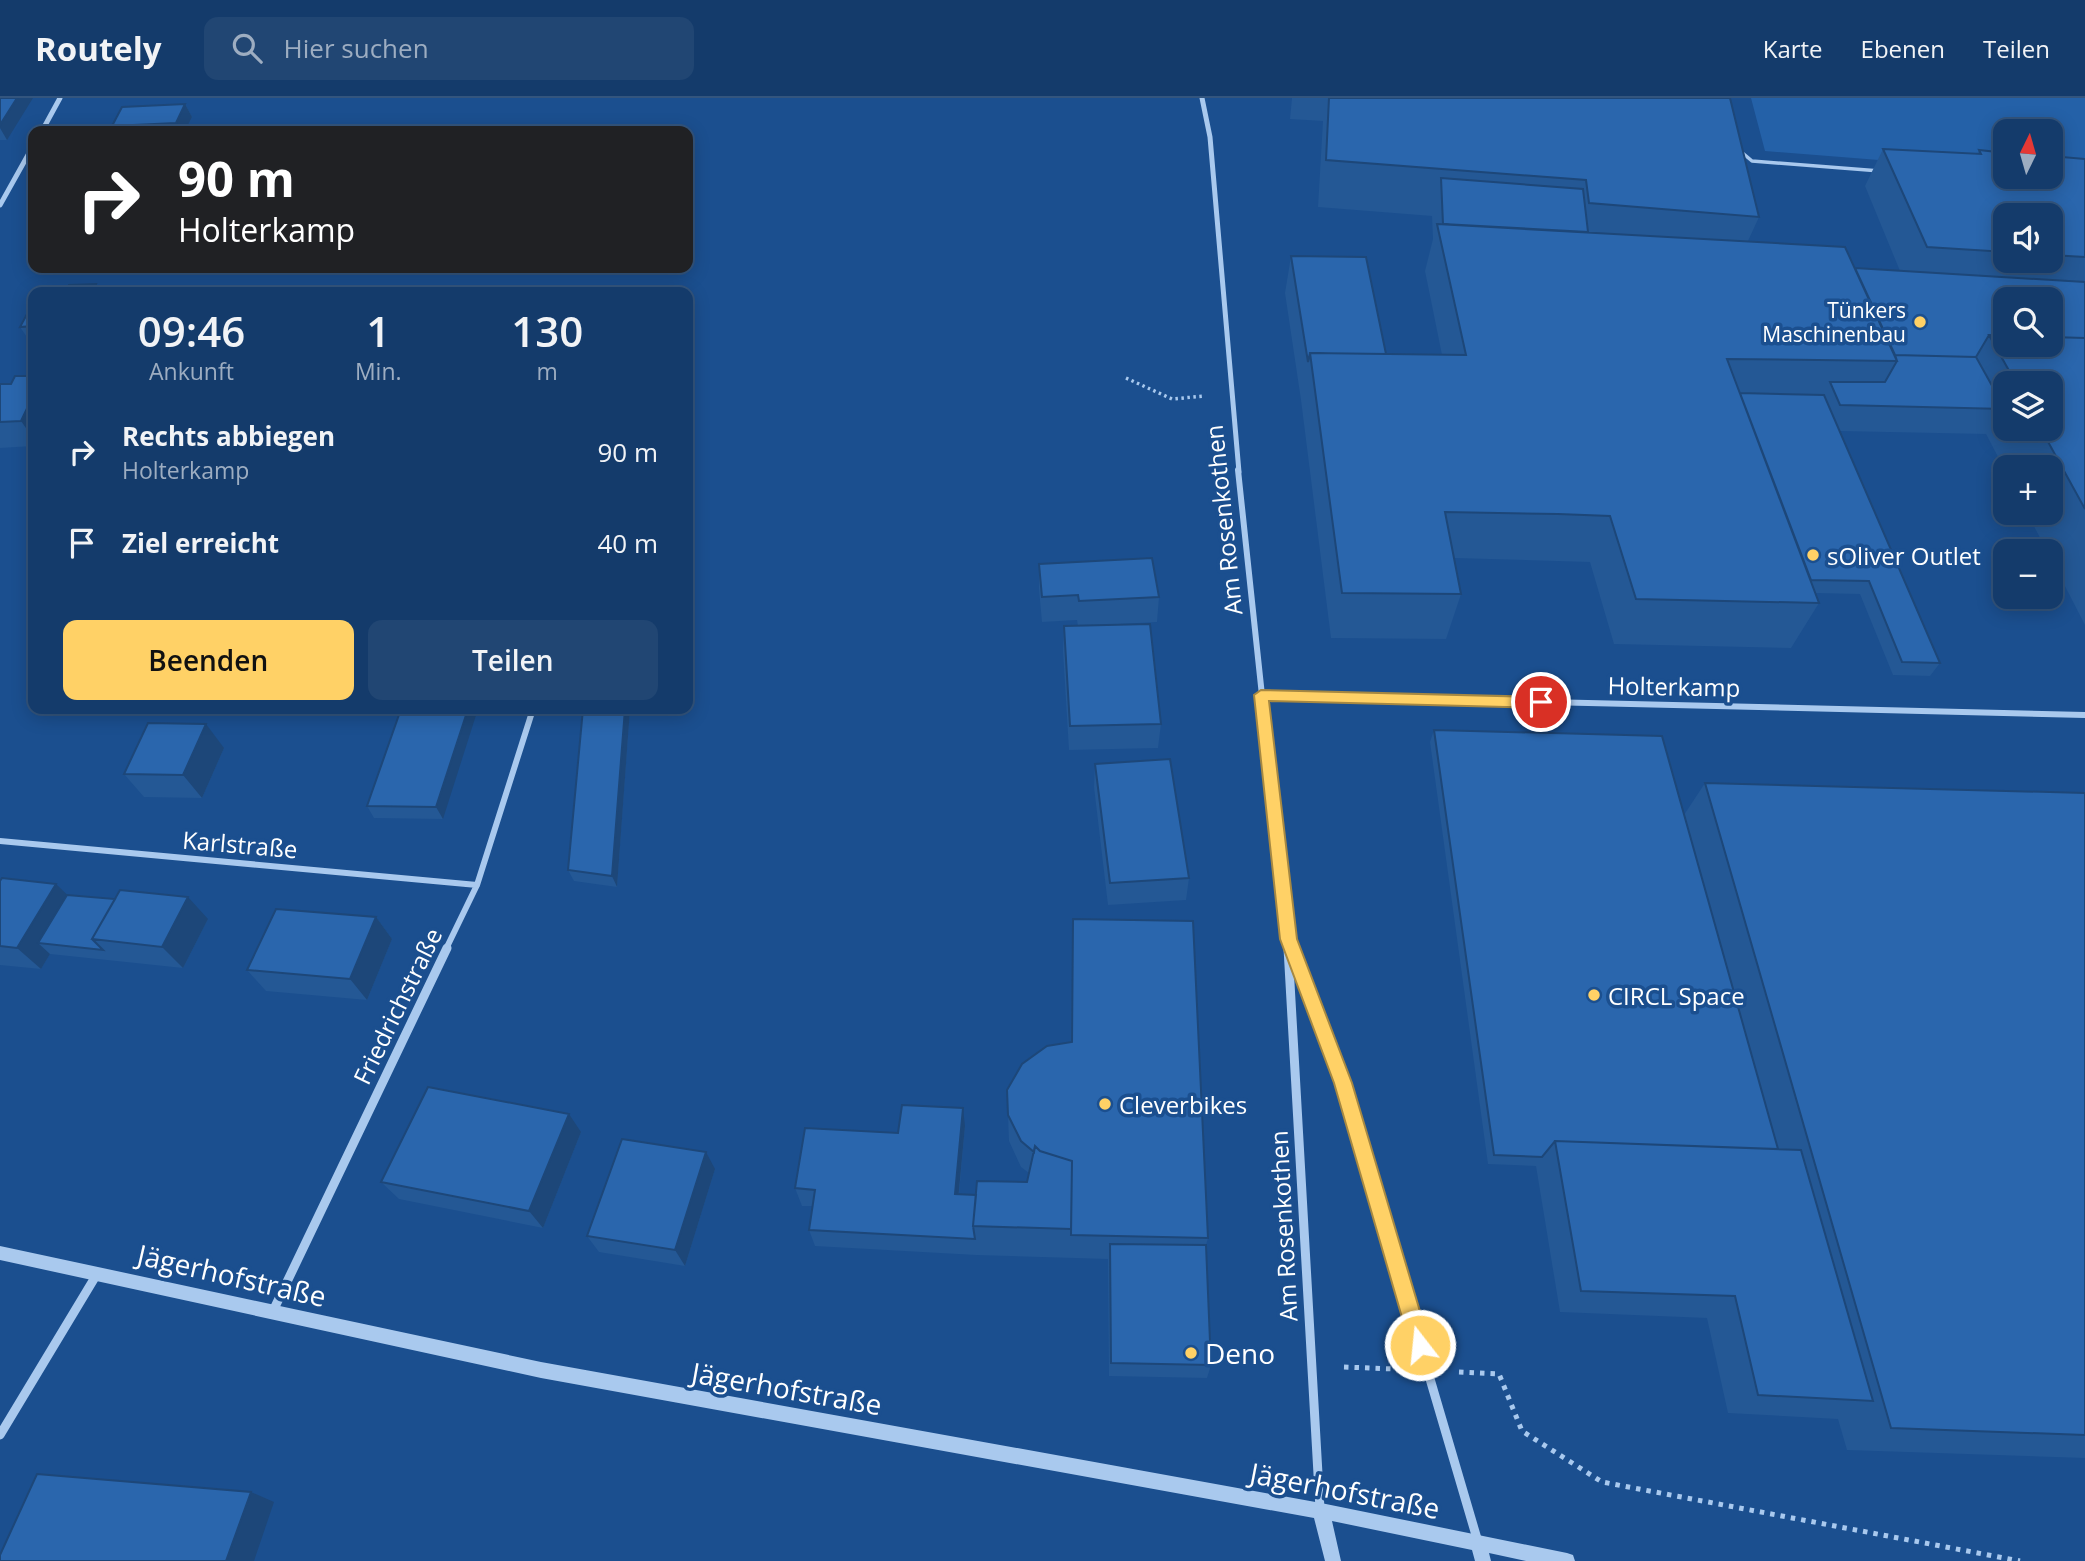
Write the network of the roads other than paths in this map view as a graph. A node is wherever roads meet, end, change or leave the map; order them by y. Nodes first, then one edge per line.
1 (60, 98) edge
2 (1202, 98) edge
3 (45, 126) edge
4 (1736, 148) edge
5 (28, 155) edge
6 (1884, 172) edge
7 (0, 205) edge
8 (1261, 695) junction
9 (531, 714) edge
10 (2085, 715) edge
11 (0, 841) edge
12 (477, 885) junction
13 (1288, 939) junction
14 (0, 1253) edge
15 (98, 1272) junction
16 (273, 1311) junction
17 (0, 1435) edge
18 (1321, 1511) junction
19 (1478, 1543) junction
20 (1333, 1561) edge
21 (1483, 1561) edge
22 (1566, 1561) edge

1 - 3 street
2 - 8 street, Am Rosenkothen
4 - 6 lane
5 - 7 street
8 - 10 street, Holterkamp
8 - 13 street, Am Rosenkothen
9 - 12 street, Friedrichstraße
11 - 12 street, Karlstraße
12 - 16 street, Friedrichstraße
13 - 18 street, Am Rosenkothen
13 - 19 street, Am Rosenkothen
14 - 15 street, Jägerhofstraße
15 - 16 street, Jägerhofstraße
15 - 17 street
16 - 18 street, Jägerhofstraße
18 - 19 street, Jägerhofstraße
18 - 20 street
19 - 21 street
19 - 22 street, Jägerhofstraße

